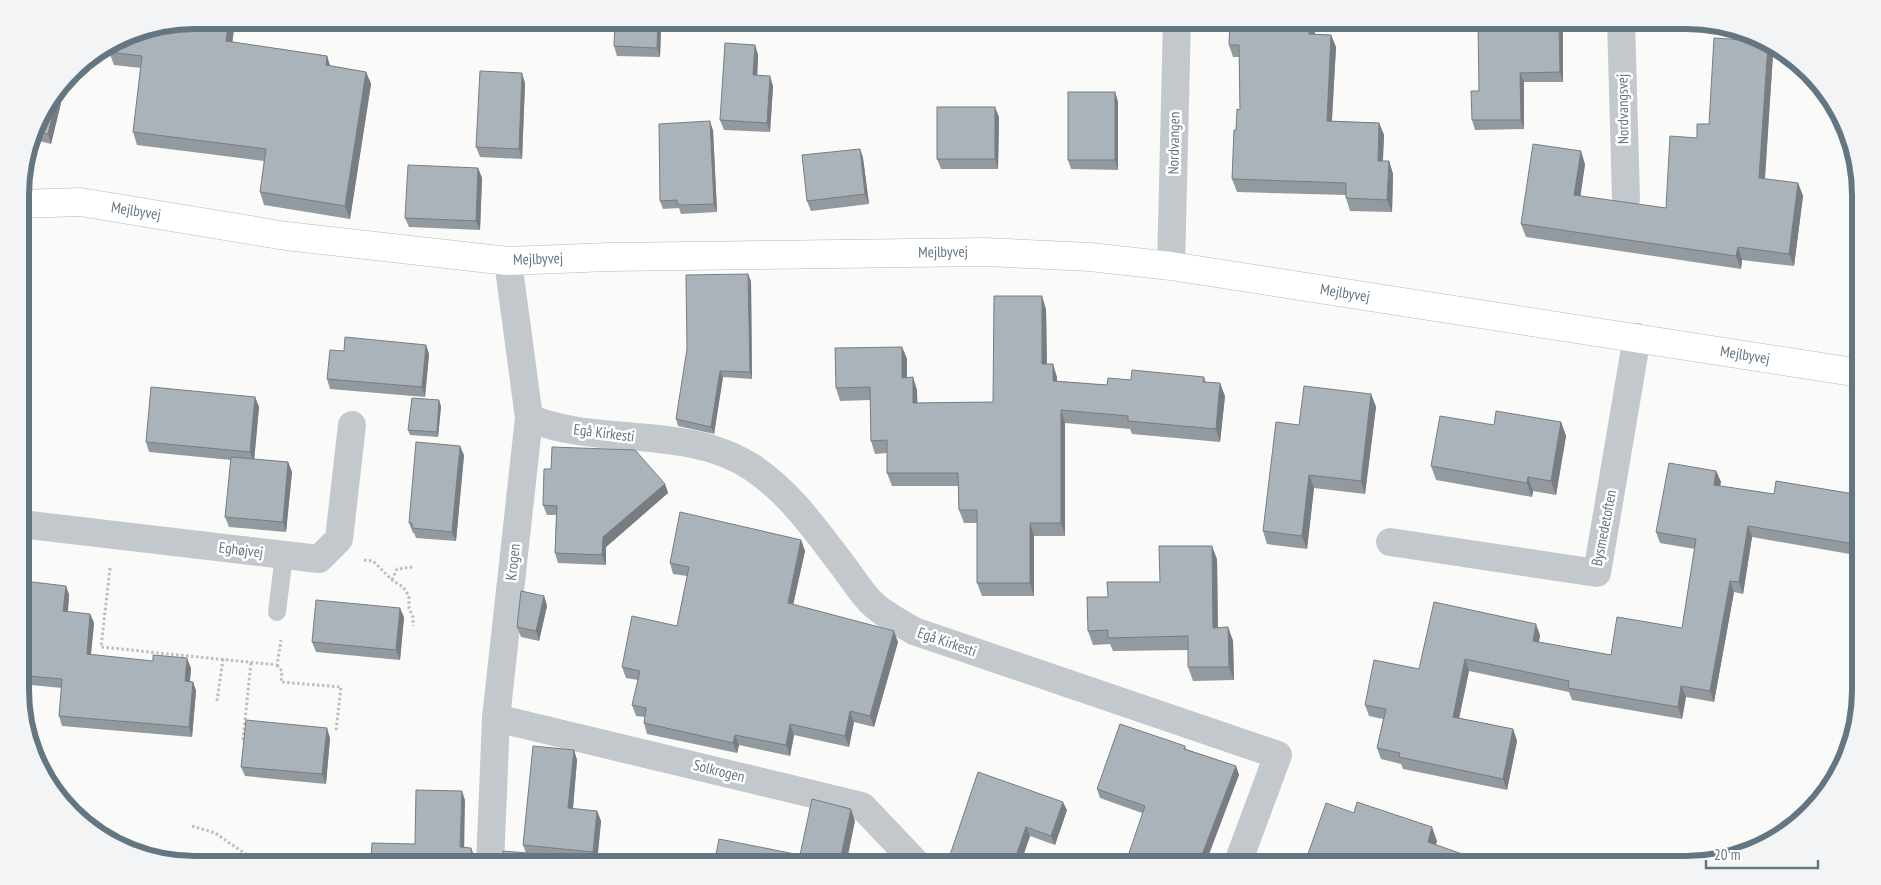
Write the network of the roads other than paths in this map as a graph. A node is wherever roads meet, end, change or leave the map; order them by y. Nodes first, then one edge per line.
1 (1177, 29) edge
2 (1621, 29) edge
3 (1626, 198) dead end
4 (29, 204) edge
5 (508, 261) junction
6 (1171, 266) junction
7 (1637, 338) junction
8 (1852, 372) edge
9 (529, 418) junction
10 (352, 425) dead end
11 (29, 525) edge
12 (1390, 542) dead end
13 (284, 555) junction
14 (276, 612) road end
15 (496, 718) junction
16 (490, 856) edge
17 (909, 856) edge
18 (1240, 856) edge

1 - 6 street, Nordvangen
2 - 3 street, Nordvangsvej
4 - 5 street, Mejlbyvej
5 - 6 street, Mejlbyvej
5 - 9 street, Krogen
6 - 7 street, Mejlbyvej
7 - 8 street, Mejlbyvej
7 - 12 street, Bysmedetoften
9 - 15 street, Krogen
9 - 18 street, Egå Kirkesti
10 - 13 street, Eghøjvej
11 - 13 street, Eghøjvej
13 - 14 lane
15 - 16 street, Krogen
15 - 17 street, Solkrogen

